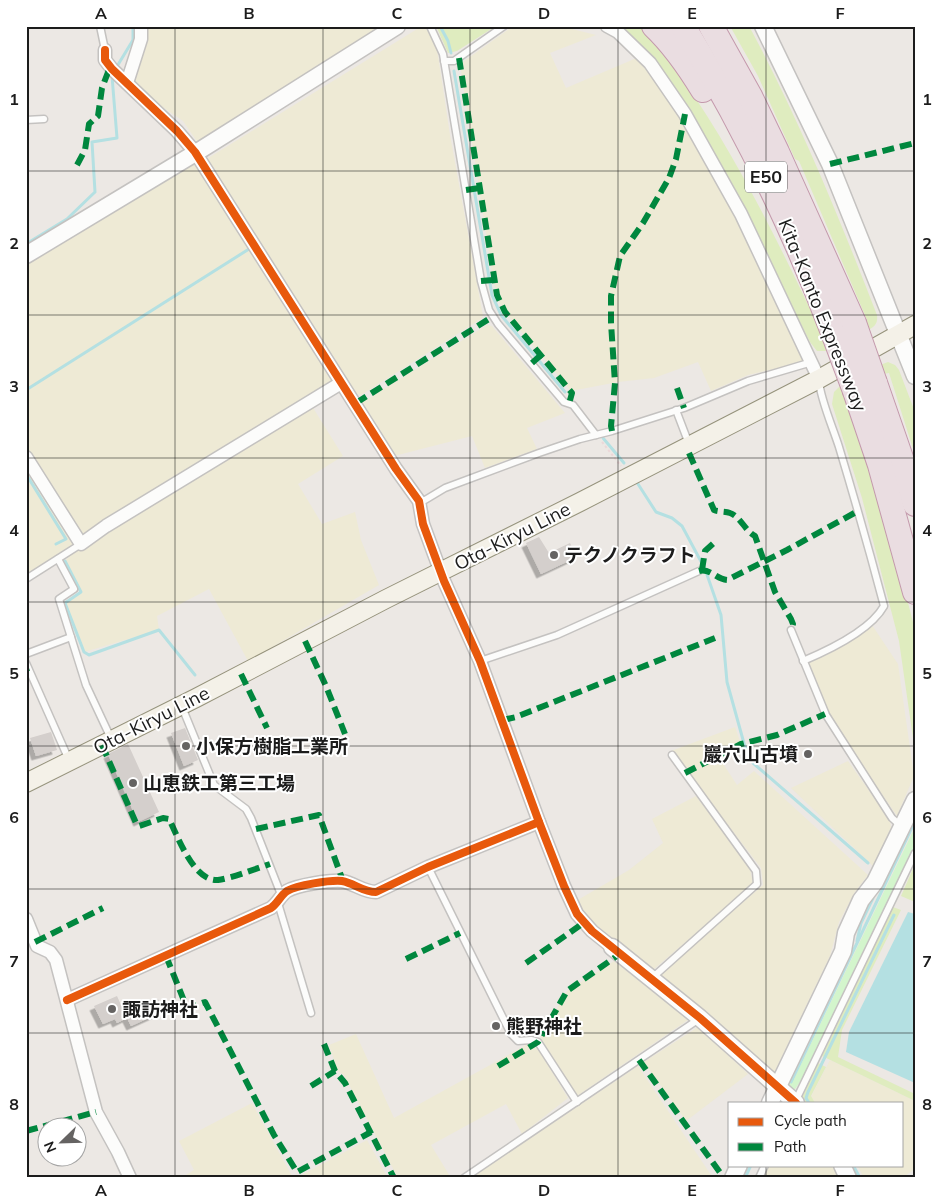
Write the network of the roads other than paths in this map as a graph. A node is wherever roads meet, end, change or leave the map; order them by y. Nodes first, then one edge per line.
1 (100, 26) edge
2 (141, 26) edge
3 (397, 26) edge
4 (430, 26) edge
5 (504, 26) edge
6 (607, 26) edge
7 (654, 26) edge
8 (683, 26) edge
9 (763, 26) edge
10 (715, 32) edge
11 (105, 50) joint
12 (444, 61) junction
13 (119, 77) junction
14 (26, 120) edge
15 (44, 120) dead end
16 (195, 152) junction
17 (26, 255) edge
18 (820, 298) junction
19 (915, 325) edge
20 (899, 335) junction
21 (812, 362) junction
22 (915, 376) edge
23 (819, 379) junction
24 (341, 383) junction
25 (865, 387) junction
26 (676, 410) junction
27 (596, 434) junction
28 (690, 445) junction
29 (26, 457) edge
30 (419, 501) junction
31 (915, 504) edge
32 (81, 544) junction
33 (58, 559) junction
34 (440, 571) junction
35 (699, 571) dead end
36 (26, 579) edge
37 (915, 592) edge
38 (791, 630) dead end
39 (71, 637) junction
40 (26, 654) edge
41 (803, 660) junction
42 (480, 661) junction
43 (26, 663) edge
44 (181, 705) junction
45 (113, 739) junction
46 (672, 755) dead end
47 (69, 761) junction
48 (26, 783) edge
49 (915, 800) edge
50 (539, 822) junction
51 (902, 827) junction
52 (915, 853) edge
53 (428, 867) junction
54 (280, 900) junction
55 (26, 919) edge
56 (612, 947) joint
57 (651, 978) junction
58 (67, 1000) junction
59 (311, 1013) dead end
60 (700, 1018) junction
61 (778, 1087) junction
62 (577, 1102) junction
63 (770, 1102) edge
64 (794, 1102) edge
65 (795, 1102) edge
66 (739, 1166) edge
67 (765, 1166) edge
68 (842, 1166) edge
69 (130, 1178) edge
70 (464, 1178) edge
71 (733, 1178) edge
72 (759, 1178) edge
73 (848, 1178) edge

1 - 11 lane
2 - 13 street
3 - 16 street
4 - 12 lane
5 - 12 lane
6 - 21 street
7 - 18 highway
8 - 18 highway, Kita-Kanto Expressway / E50
9 - 20 street
10 - 25 highway, Kita-Kanto Expressway / E50, bridge
11 - 13 street
12 - 27 lane
13 - 16 street
14 - 15 lane
16 - 17 street
16 - 24 street
18 - 25 highway, Kita-Kanto Expressway / E50, bridge
19 - 20 main road, Ota-Kiryu Line
20 - 22 street
20 - 23 main road, Ota-Kiryu Line
21 - 23 street
21 - 26 lane
23 - 28 main road, Ota-Kiryu Line
23 - 41 lane
24 - 30 street
24 - 32 street
25 - 31 highway, Kita-Kanto Expressway / E50
25 - 37 highway, Kita-Kanto Expressway / E50
26 - 27 lane
26 - 28 lane
27 - 30 lane
28 - 34 main road, Ota-Kiryu Line
29 - 32 street
30 - 34 street
32 - 33 lane
33 - 36 lane
33 - 39 lane
34 - 42 street
34 - 44 main road, Ota-Kiryu Line
35 - 42 lane
38 - 41 lane
39 - 40 lane
39 - 45 lane
41 - 51 lane
42 - 50 street
43 - 47 lane
44 - 45 main road, Ota-Kiryu Line
44 - 54 lane
45 - 47 main road, Ota-Kiryu Line
46 - 57 lane
47 - 48 main road, Ota-Kiryu Line
49 - 51 street
50 - 53 street
50 - 56 street
51 - 61 street
52 - 65 lane
53 - 54 street
53 - 62 lane
54 - 58 street
54 - 59 lane
55 - 58 street
56 - 57 street
57 - 60 street
58 - 69 street
60 - 61 street
60 - 62 lane
61 - 63 street
61 - 64 street
62 - 70 lane
66 - 71 street
67 - 72 lane
68 - 73 street

